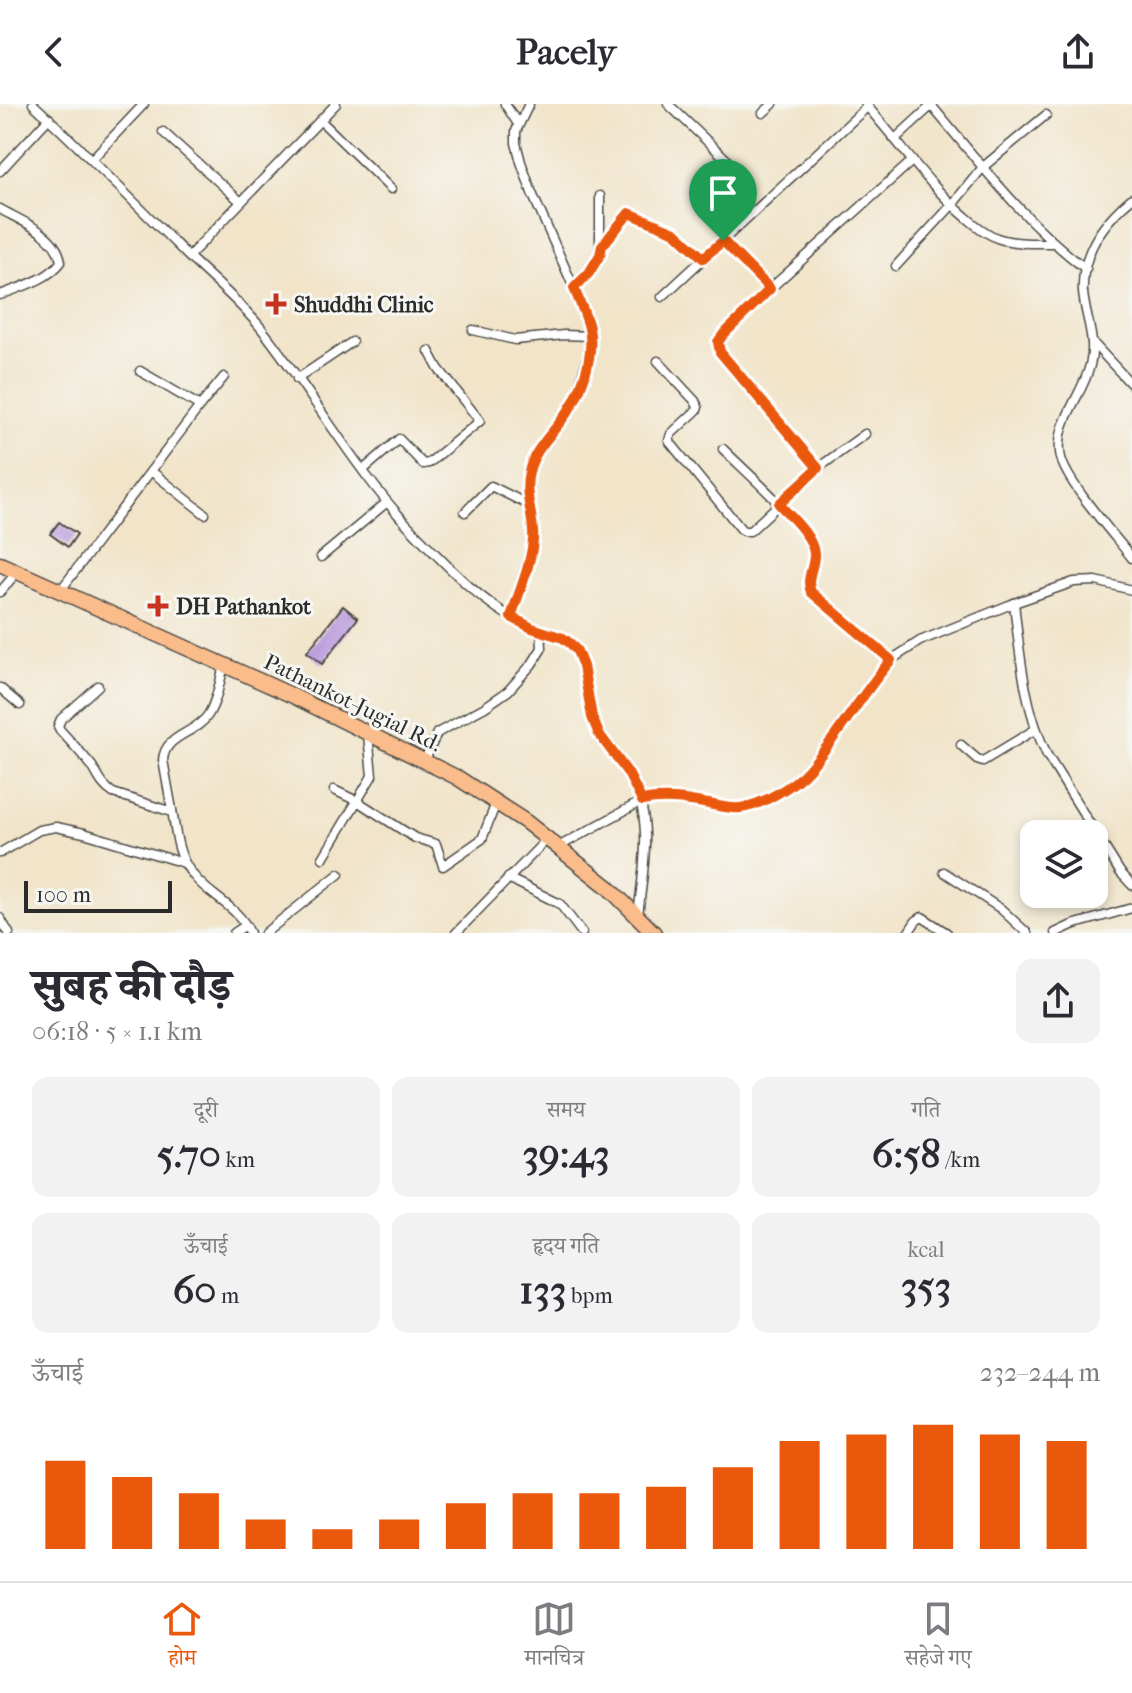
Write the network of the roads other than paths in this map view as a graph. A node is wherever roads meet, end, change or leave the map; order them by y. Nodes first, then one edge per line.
1 (33, 104) edge
2 (144, 104) edge
3 (336, 104) edge
4 (505, 104) edge
5 (529, 104) edge
6 (668, 104) edge
7 (773, 104) edge
8 (867, 105) edge
9 (930, 105) edge
10 (763, 113) dead end
11 (1046, 115) dead end
12 (49, 118) junction
13 (320, 120) junction
14 (518, 124) junction
15 (163, 132) dead end
16 (895, 139) junction
17 (92, 159) junction
18 (726, 159) dead end
19 (912, 161) junction
20 (983, 167) junction
21 (0, 171) edge
22 (391, 189) dead end
23 (600, 196) dead end
24 (1132, 198) edge
25 (241, 202) junction
26 (952, 205) junction
27 (0, 209) edge
28 (723, 241) junction
29 (1053, 243) junction
30 (602, 246) junction
31 (189, 256) junction
32 (703, 258) junction
33 (896, 266) dead end
34 (1086, 269) junction
35 (574, 288) junction
36 (770, 289) junction
37 (0, 295) edge
38 (662, 297) dead end
39 (473, 330) dead end
40 (589, 336) junction
41 (352, 342) dead end
42 (1092, 342) junction
43 (429, 351) dead end
44 (658, 361) dead end
45 (140, 371) dead end
46 (224, 377) dead end
47 (297, 379) junction
48 (1131, 380) edge
49 (200, 406) junction
50 (865, 434) dead end
51 (723, 449) dead end
52 (818, 468) junction
53 (363, 470) junction
54 (151, 471) junction
55 (386, 503) junction
56 (779, 504) junction
57 (529, 505) junction
58 (465, 512) dead end
59 (205, 514) dead end
60 (321, 557) dead end
61 (1132, 558) edge
62 (0, 564) edge
63 (18, 571) junction
64 (1132, 590) edge
65 (60, 591) junction
66 (0, 592) edge
67 (1014, 603) junction
68 (511, 617) junction
69 (541, 631) junction
70 (891, 660) junction
71 (224, 665) junction
72 (98, 686) dead end
73 (0, 688) edge
74 (20, 705) dead end
75 (1036, 729) junction
76 (368, 734) junction
77 (961, 745) dead end
78 (424, 762) junction
79 (334, 790) dead end
80 (357, 801) junction
81 (642, 801) junction
82 (496, 803) junction
83 (172, 812) junction
84 (552, 843) junction
85 (0, 853) edge
86 (323, 858) dead end
87 (184, 863) junction
88 (944, 872) dead end
89 (339, 874) dead end
90 (508, 878) junction
91 (1132, 885) edge
92 (1132, 908) edge
93 (638, 917) junction
94 (0, 918) edge
95 (248, 929) edge
96 (652, 932) edge
97 (9, 933) edge
98 (234, 933) edge
99 (265, 933) edge
100 (456, 933) edge
101 (582, 933) edge
102 (908, 933) edge
103 (947, 933) edge
104 (1027, 933) edge
105 (1055, 933) edge

1 - 12 street
2 - 17 street
3 - 13 street
4 - 14 street
5 - 14 street
6 - 18 street
7 - 10 street
8 - 16 street
8 - 28 street
9 - 16 street
9 - 20 street
11 - 20 street
12 - 17 street
12 - 21 street
13 - 22 street
13 - 25 street
14 - 35 street
15 - 25 street
16 - 19 street
17 - 31 street
19 - 26 street
19 - 36 street
20 - 26 street
20 - 29 street
23 - 30 street
24 - 34 street
25 - 31 street
26 - 29 street
26 - 33 street
27 - 37 street
28 - 32 street
28 - 36 street
29 - 34 street
30 - 32 street
30 - 35 street
31 - 47 street
32 - 38 street
34 - 42 street
35 - 40 street
36 - 52 street
39 - 40 street
40 - 57 street
41 - 47 street
42 - 48 street
42 - 61 street
43 - 53 street
44 - 56 street
45 - 49 street
46 - 49 street
47 - 53 street
49 - 54 street
50 - 52 street
51 - 56 street
52 - 56 street
53 - 55 street
54 - 59 street
54 - 65 street
55 - 60 street
55 - 68 street
56 - 70 street
57 - 58 street
57 - 68 street
62 - 63 main road, Pathankot-Jugial Rd.
63 - 65 main road, Pathankot-Jugial Rd.
63 - 66 street
64 - 67 street
65 - 71 main road, Pathankot-Jugial Rd.
67 - 70 street
67 - 75 street
68 - 69 street
69 - 78 street
69 - 81 street
70 - 81 street
71 - 76 main road, Pathankot-Jugial Rd.
71 - 83 street
72 - 83 street
73 - 74 street
75 - 77 street
75 - 91 street
76 - 78 main road, Pathankot-Jugial Rd.
76 - 80 street
78 - 82 main road, Pathankot-Jugial Rd.
79 - 80 street
80 - 82 street
80 - 86 street
81 - 84 street
81 - 93 street
82 - 84 main road, Pathankot-Jugial Rd.
83 - 87 street
84 - 90 street
84 - 93 main road, Pathankot-Jugial Rd.
85 - 87 street
87 - 95 street
88 - 104 street
89 - 99 street
90 - 100 street
90 - 101 street
92 - 105 street
93 - 96 main road, Pathankot-Jugial Rd.
94 - 97 street
95 - 98 street
102 - 103 street

